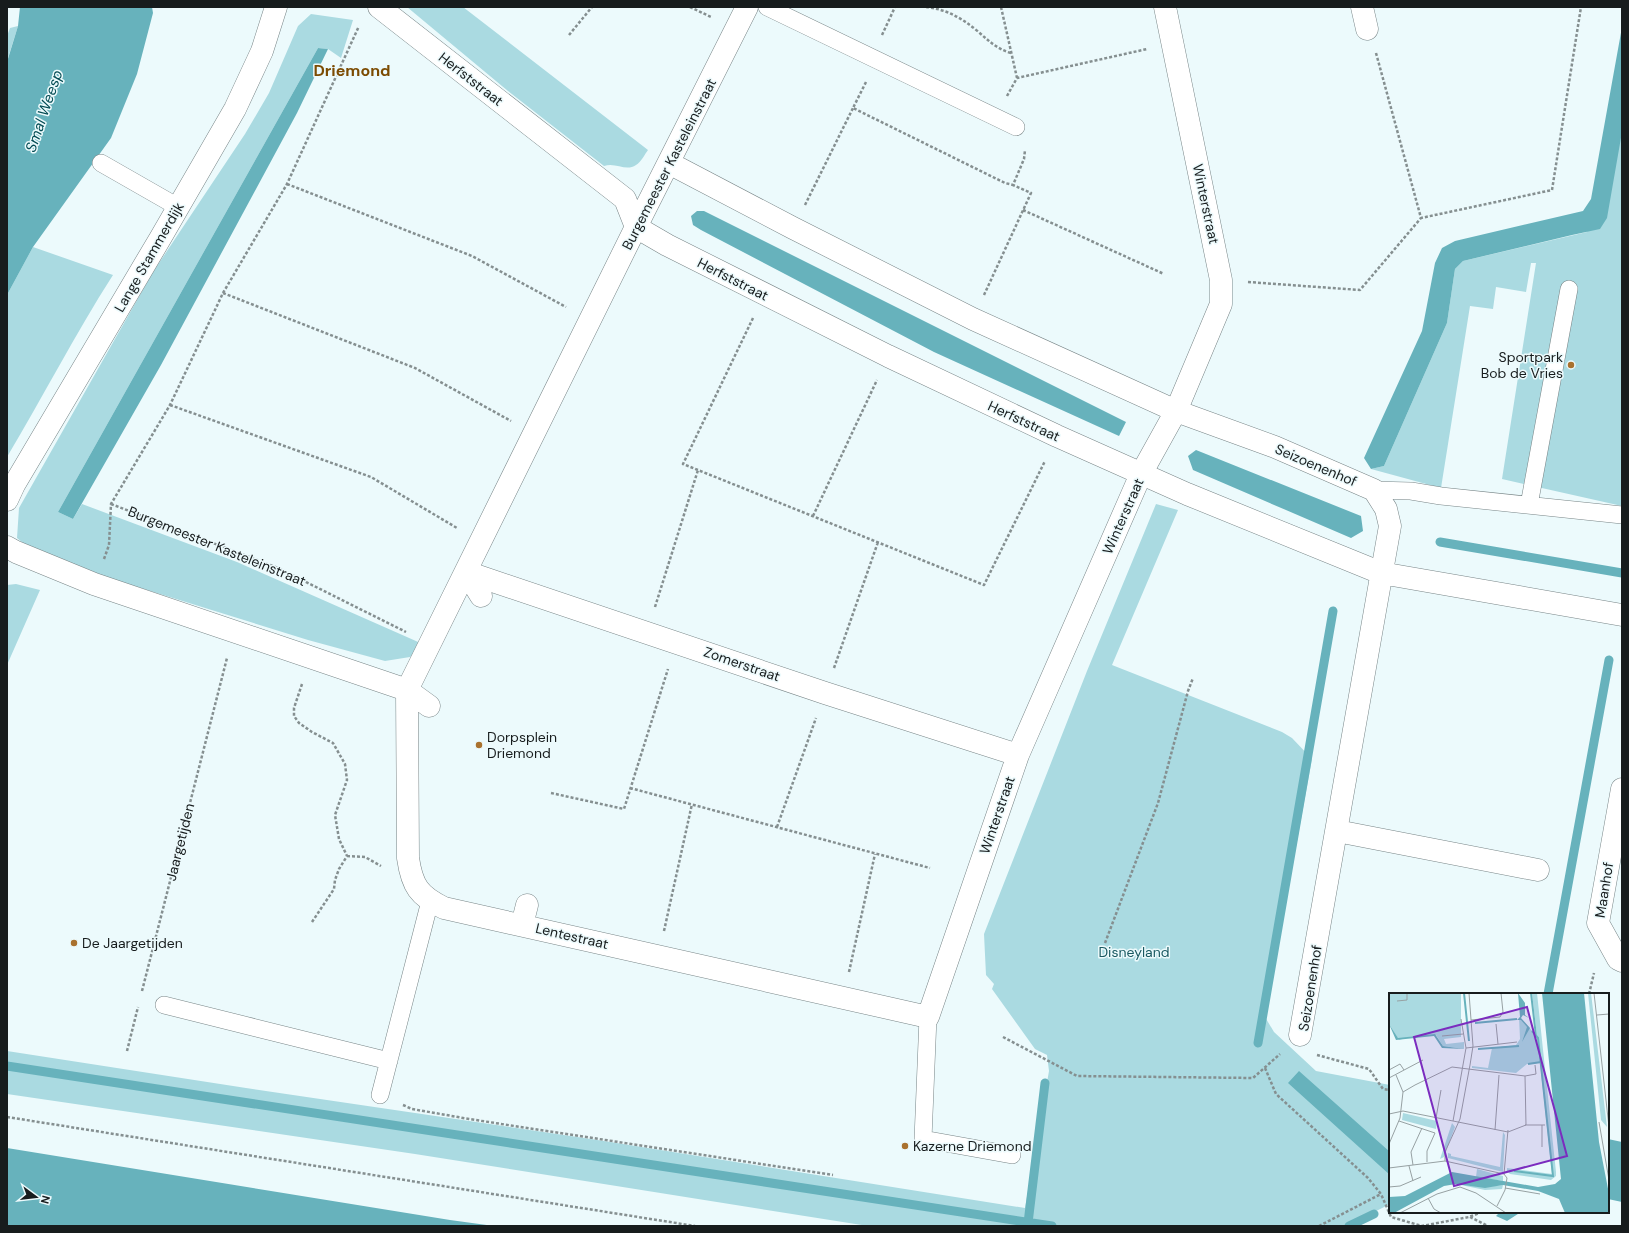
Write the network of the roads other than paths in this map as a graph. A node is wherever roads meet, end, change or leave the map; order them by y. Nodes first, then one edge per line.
1 (276, 7) edge
2 (379, 7) edge
3 (747, 7) edge
4 (767, 7) edge
5 (1165, 7) edge
6 (1362, 7) edge
7 (1367, 28) road end
8 (1016, 127) road end
9 (101, 163) dead end
10 (669, 163) junction
11 (178, 207) junction
12 (636, 227) junction
13 (1569, 289) dead end
14 (1176, 411) junction
15 (1141, 474) junction
16 (1374, 490) junction
17 (7, 500) edge
18 (1529, 505) junction
19 (1622, 515) edge
20 (7, 547) edge
21 (466, 572) junction
22 (1381, 573) junction
23 (481, 596) dead end
24 (1622, 615) edge
25 (408, 690) junction
26 (429, 706) dead end
27 (1018, 756) junction
28 (1622, 789) edge
29 (1337, 831) junction
30 (1538, 870) dead end
31 (433, 892) junction
32 (1622, 961) edge
33 (164, 1005) dead end
34 (928, 1017) junction
35 (1300, 1035) road end
36 (389, 1061) junction
37 (380, 1095) road end
38 (1012, 1155) dead end

1 - 11 street, Lange Stammerdijk
2 - 12 street, Herfststraat
3 - 10 street, Burgemeester Kasteleinstraat
4 - 8 lane
5 - 14 street, Winterstraat
6 - 7 street
9 - 11 lane
10 - 12 street, Burgemeester Kasteleinstraat
10 - 14 street
11 - 17 street, Lange Stammerdijk
12 - 15 street, Herfststraat
12 - 21 street, Burgemeester Kasteleinstraat
13 - 18 lane
14 - 15 street, Winterstraat
14 - 16 street, Seizoenenhof
15 - 22 street
15 - 27 street, Winterstraat
16 - 18 lane
16 - 22 street, Seizoenenhof
18 - 19 lane
20 - 25 street
21 - 23 street
21 - 25 street, Burgemeester Kasteleinstraat
21 - 27 street, Zomerstraat
22 - 24 street
22 - 29 street, Seizoenenhof
25 - 26 street
25 - 31 street, Lentestraat
27 - 34 street, Winterstraat
28 - 32 street, Maanhof
29 - 30 street
29 - 35 street, Seizoenenhof
31 - 34 street, Lentestraat
31 - 36 lane
33 - 36 lane
34 - 38 lane
36 - 37 lane

